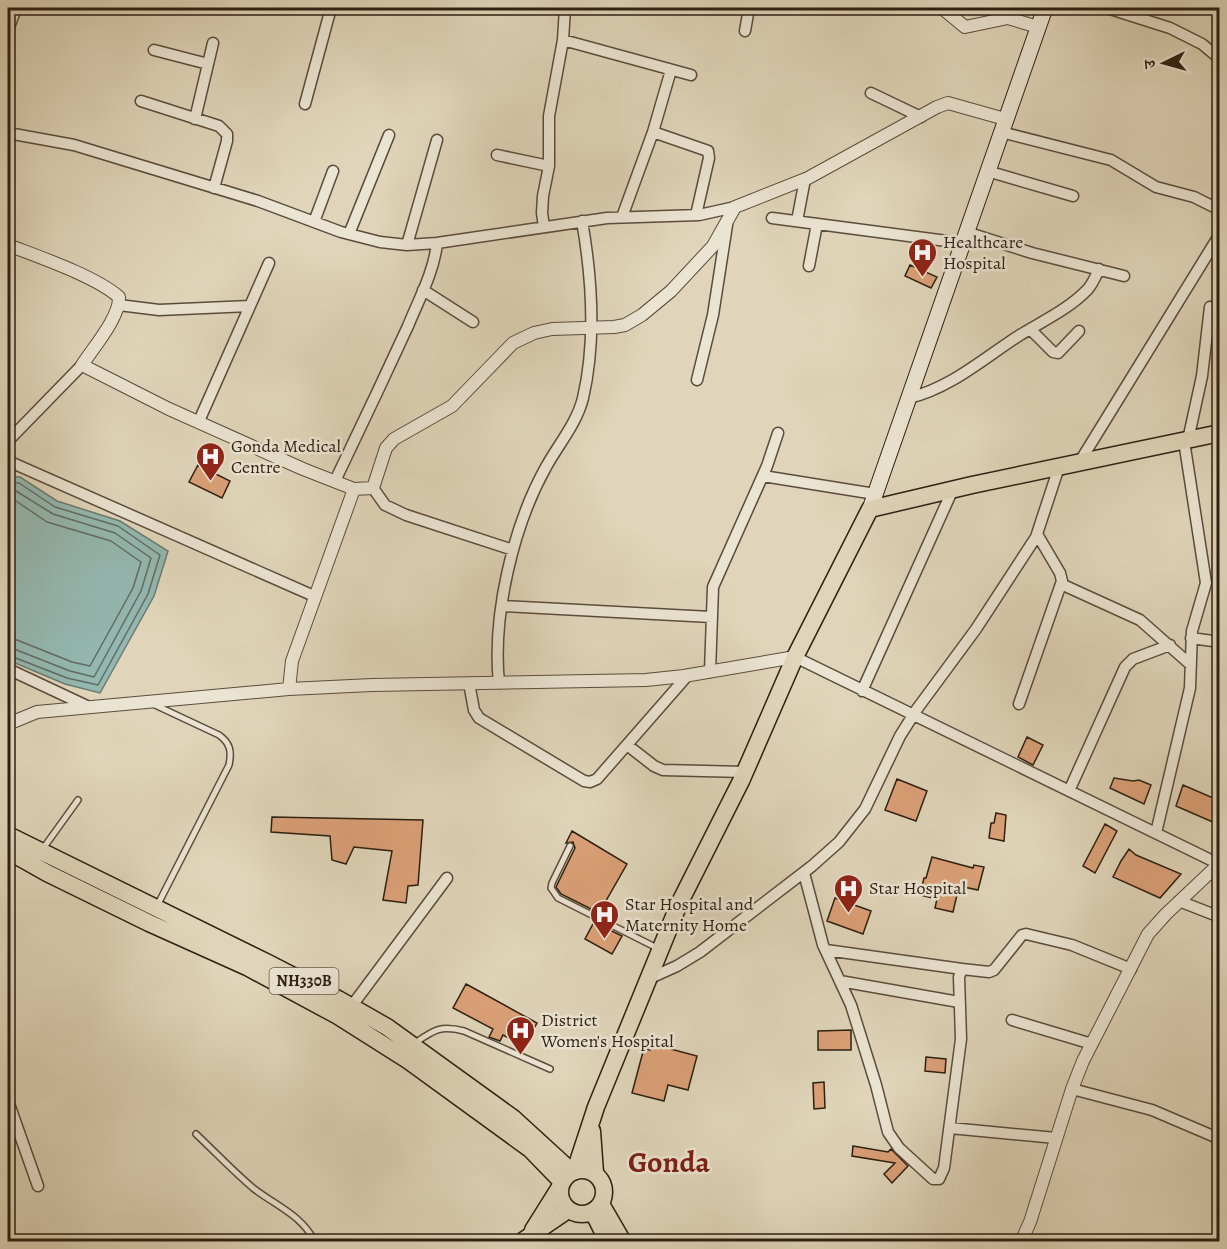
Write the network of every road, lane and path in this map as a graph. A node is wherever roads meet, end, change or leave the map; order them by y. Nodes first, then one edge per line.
1 (16, 8) edge
2 (331, 8) edge
3 (565, 8) edge
4 (749, 8) edge
5 (942, 8) edge
6 (1045, 8) edge
7 (1107, 8) edge
8 (1038, 27) junction
9 (8, 30) edge
10 (746, 31) dead end
11 (563, 40) junction
12 (213, 43) dead end
13 (154, 50) dead end
14 (1220, 59) edge
15 (208, 64) junction
16 (671, 70) junction
17 (691, 75) dead end
18 (871, 93) dead end
19 (141, 101) dead end
20 (305, 104) dead end
21 (921, 117) junction
22 (195, 119) junction
23 (1003, 126) junction
24 (653, 132) junction
25 (8, 134) edge
26 (389, 135) dead end
27 (437, 140) dead end
28 (497, 155) dead end
29 (549, 166) junction
30 (333, 171) dead end
31 (987, 171) junction
32 (805, 179) junction
33 (214, 188) junction
34 (1073, 196) dead end
35 (739, 205) junction
36 (1220, 210) edge
37 (696, 215) junction
38 (622, 217) junction
39 (772, 218) dead end
40 (728, 220) junction
41 (582, 221) junction
42 (797, 221) junction
43 (314, 222) junction
44 (818, 224) junction
45 (544, 227) junction
46 (349, 234) junction
47 (1220, 234) edge
48 (964, 238) junction
49 (437, 243) junction
50 (8, 244) edge
51 (407, 245) junction
52 (269, 263) dead end
53 (809, 266) dead end
54 (1099, 269) junction
55 (1124, 276) dead end
56 (423, 290) junction
57 (119, 305) junction
58 (250, 306) junction
59 (1210, 307) dead end
60 (473, 322) dead end
61 (590, 328) junction
62 (1030, 329) junction
63 (1079, 331) dead end
64 (82, 364) junction
65 (697, 380) dead end
66 (909, 398) junction
67 (199, 421) junction
68 (12, 430) edge
69 (1220, 433) edge
70 (778, 434) dead end
71 (1186, 440) junction
72 (8, 441) edge
73 (8, 461) edge
74 (1079, 463) junction
75 (1059, 467) junction
76 (763, 476) junction
77 (335, 481) junction
78 (373, 488) junction
79 (354, 489) junction
80 (953, 489) junction
81 (873, 501) junction
82 (1037, 534) junction
83 (513, 550) junction
84 (1061, 584) junction
85 (314, 596) junction
86 (502, 606) junction
87 (711, 617) junction
88 (1191, 638) junction
89 (1220, 642) edge
90 (1170, 645) junction
91 (795, 657) junction
92 (1191, 664) junction
93 (8, 669) edge
94 (710, 672) junction
95 (688, 675) junction
96 (469, 683) junction
97 (499, 683) junction
98 (289, 689) junction
99 (862, 691) junction
100 (147, 701) junction
101 (1019, 704) dead end
102 (89, 707) junction
103 (913, 716) junction
104 (8, 724) edge
105 (627, 745) junction
106 (745, 772) junction
107 (1069, 791) junction
108 (78, 800) dead end
109 (1156, 833) junction
110 (8, 835) edge
111 (570, 846) dead end
112 (8, 851) edge
113 (41, 851) junction
114 (1219, 863) edge
115 (804, 873) junction
116 (447, 878) dead end
117 (1179, 901) junction
118 (156, 907) junction
119 (1220, 917) edge
120 (660, 949) junction
121 (826, 950) junction
122 (962, 969) junction
123 (1131, 969) junction
124 (648, 979) junction
125 (840, 981) junction
126 (959, 1002) junction
127 (351, 1007) junction
128 (1012, 1020) dead end
129 (1092, 1044) junction
130 (412, 1045) junction
131 (550, 1070) dead end
132 (1072, 1089) junction
133 (8, 1101) edge
134 (591, 1121) junction
135 (950, 1128) junction
136 (196, 1134) dead end
137 (1056, 1138) junction
138 (1220, 1139) edge
139 (595, 1173) junction
140 (567, 1178) junction
141 (38, 1186) dead end
142 (597, 1208) junction
143 (568, 1210) junction
144 (526, 1238) edge
145 (1026, 1241) edge
146 (315, 1242) edge
147 (608, 1242) edge
148 (623, 1242) edge

1 - 9 street
2 - 20 street
3 - 11 street
4 - 10 street
5 - 8 street
6 - 8 main road
7 - 14 street
8 - 23 main road
11 - 16 street
11 - 29 street
12 - 15 street
13 - 15 street
15 - 22 street
16 - 17 street
16 - 24 street
18 - 21 street
19 - 22 street
21 - 23 street
21 - 32 street
22 - 33 street
23 - 31 main road
23 - 36 street
24 - 37 street
24 - 38 street
25 - 33 street
26 - 46 street
27 - 51 street
28 - 29 street
29 - 45 street
30 - 43 street
31 - 34 street
31 - 48 main road
32 - 35 street
32 - 42 street
33 - 43 street
35 - 37 street
35 - 40 street
37 - 38 street
38 - 41 street
39 - 42 street
40 - 61 street
40 - 65 street
41 - 45 street
41 - 61 street
42 - 44 street
43 - 46 street
44 - 48 street
44 - 53 street
45 - 49 street
46 - 51 street
47 - 74 street
48 - 54 street
48 - 66 main road
49 - 51 street
49 - 56 street
50 - 57 street
52 - 58 street
54 - 55 street
54 - 62 street
56 - 60 street
56 - 77 street
57 - 58 street
57 - 64 street
58 - 67 street
59 - 71 street
61 - 78 street
61 - 83 street
62 - 63 street
62 - 66 street
64 - 67 street
64 - 68 street
66 - 81 main road
67 - 77 street
68 - 72 street
69 - 71 main road
70 - 76 street
71 - 74 main road
71 - 88 street
73 - 85 street
74 - 75 main road
75 - 80 main road
75 - 82 street
76 - 81 street
76 - 87 street
77 - 79 street
78 - 79 street
78 - 83 street
79 - 85 street
80 - 81 main road
80 - 99 street
81 - 91 main road
82 - 84 street
82 - 103 street
83 - 86 street
84 - 90 street
84 - 101 street
85 - 98 street
86 - 87 street
86 - 97 street
87 - 94 street
88 - 89 street
88 - 92 street
90 - 92 street
90 - 107 street
91 - 94 street
91 - 99 street
91 - 106 main road
92 - 109 street
93 - 102 street
94 - 95 street
95 - 97 street
95 - 105 street
96 - 97 street
96 - 98 street
96 - 105 street
98 - 100 street
99 - 103 street
100 - 102 street
100 - 118 lane
102 - 104 street
103 - 107 street
103 - 115 street
105 - 106 street
106 - 120 main road
107 - 109 street
108 - 113 lane
109 - 114 street
110 - 113 main road, NH330B
111 - 120 lane
112 - 140 main road, NH330B
113 - 118 main road, NH330B
114 - 117 street
115 - 121 street
115 - 124 street
116 - 127 street
117 - 119 street
117 - 123 street
118 - 127 main road, NH330B
120 - 124 main road
121 - 122 street
121 - 125 street
122 - 123 street
122 - 126 street
123 - 129 street
124 - 134 main road
125 - 126 street
125 - 135 street
126 - 135 street
127 - 130 main road, NH330B
128 - 129 street
129 - 132 street
130 - 131 lane
130 - 140 main road, NH330B
132 - 137 street
132 - 138 street
133 - 141 street
134 - 139 main road
134 - 140 main road
135 - 137 street
136 - 146 lane
137 - 145 street
139 - 140 main road
139 - 142 main road
140 - 143 main road, NH330B
140 - 144 main road
142 - 143 main road
142 - 147 main road
142 - 148 main road
143 - 144 main road

